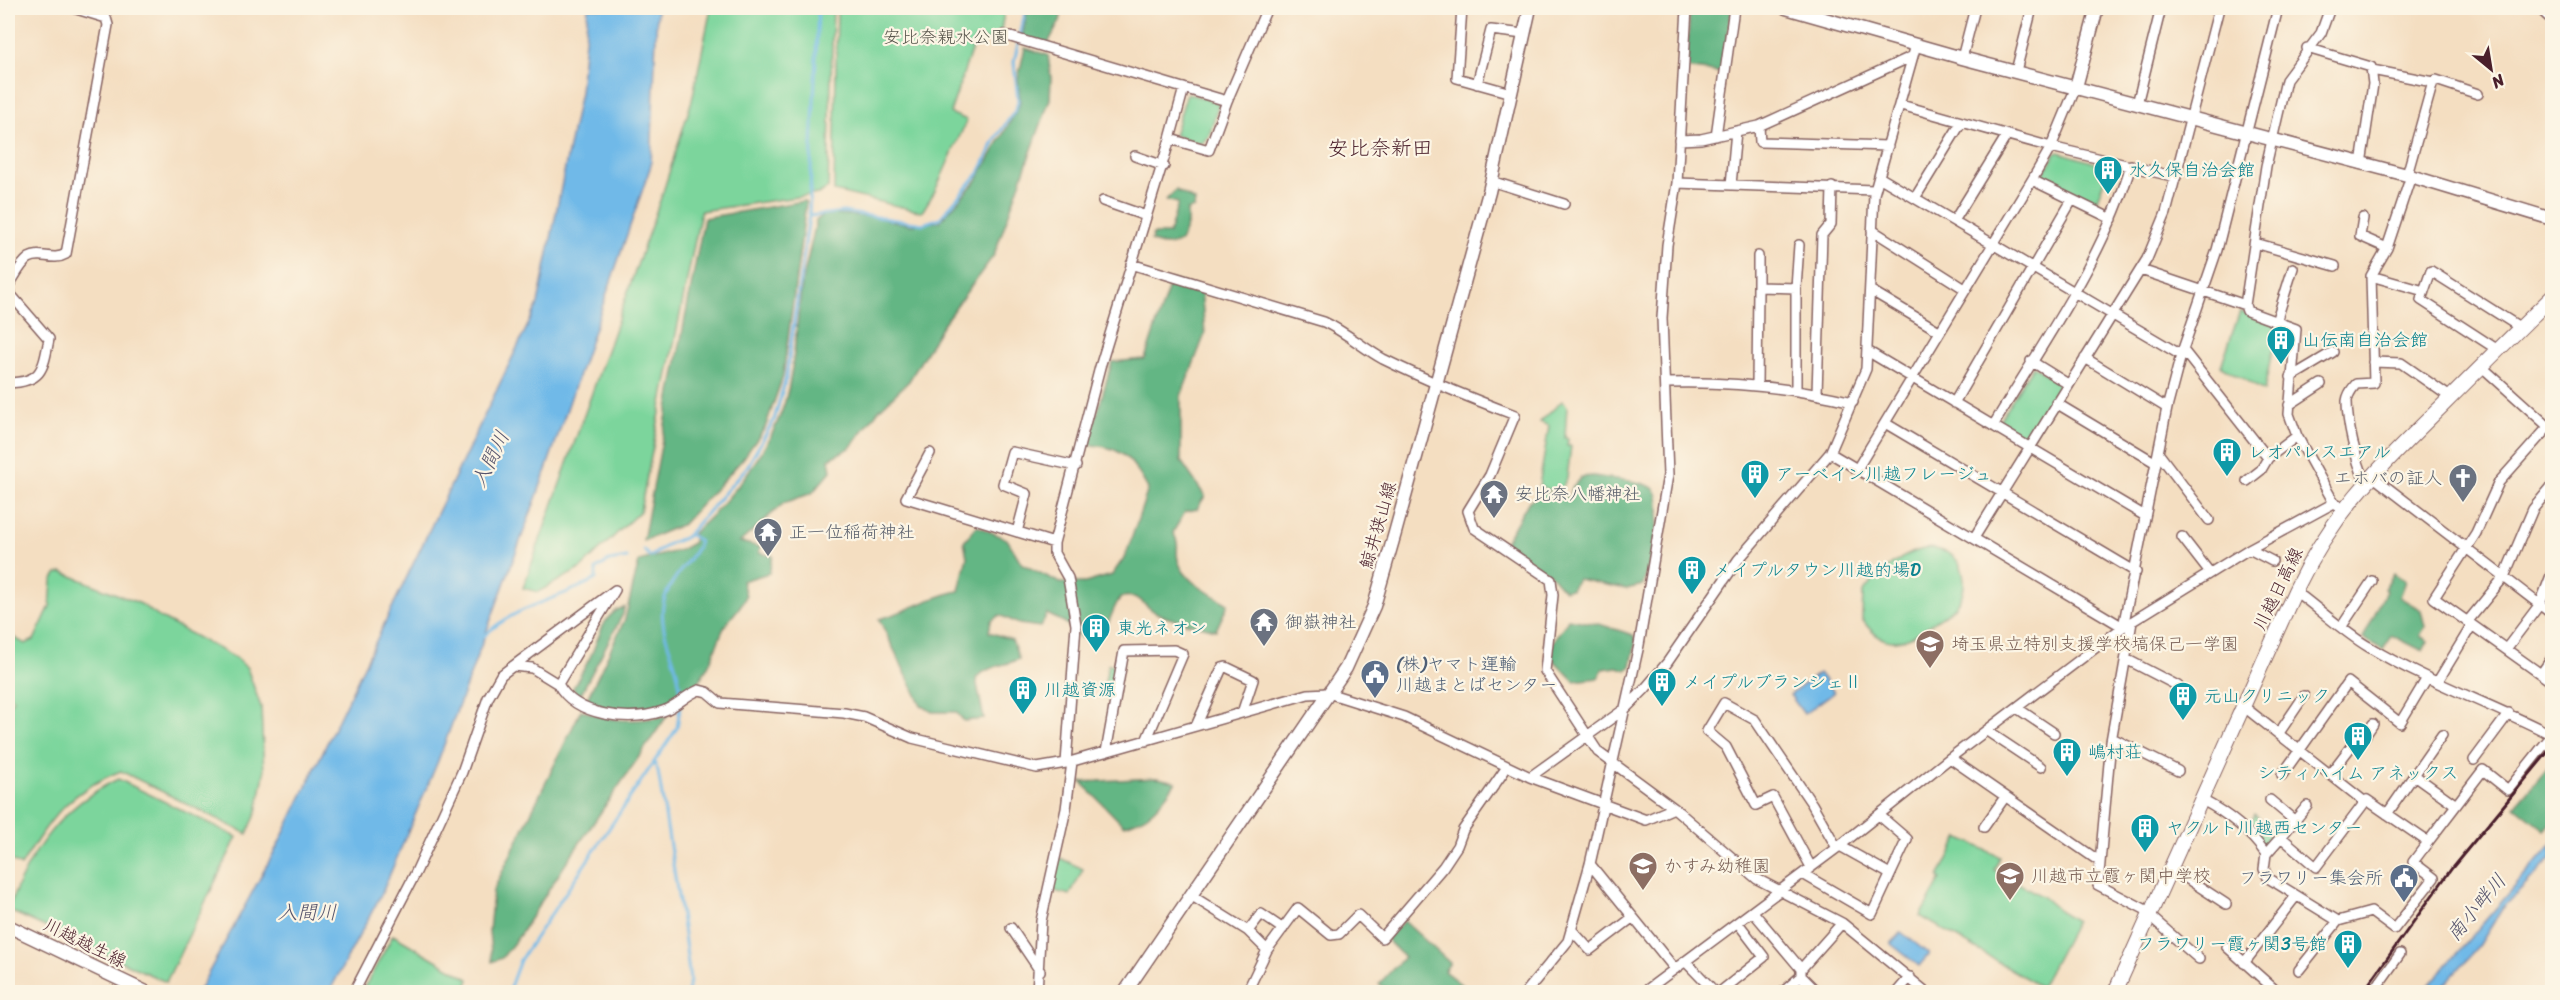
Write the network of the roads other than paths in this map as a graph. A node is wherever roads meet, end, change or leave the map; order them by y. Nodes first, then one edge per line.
1 (73, 8) edge
2 (1268, 8) edge
3 (1462, 8) edge
4 (1530, 8) edge
5 (1687, 8) edge
6 (1734, 8) edge
7 (1786, 8) edge
8 (1975, 8) edge
9 (2032, 8) edge
10 (2097, 8) edge
11 (2162, 8) edge
12 (2219, 8) edge
13 (2278, 8) edge
14 (2330, 8) edge
15 (2540, 8) edge
16 (2553, 20) edge
17 (1524, 34) junction
18 (1008, 37) dead end
19 (2307, 48) junction
20 (1914, 51) junction
21 (1962, 58) junction
22 (2372, 70) junction
23 (2016, 71) junction
24 (2433, 82) junction
25 (1477, 84) junction
26 (2076, 87) junction
27 (1184, 88) junction
28 (1511, 93) junction
29 (2478, 94) dead end
30 (1227, 101) junction
31 (2136, 104) junction
32 (1901, 105) junction
33 (2190, 118) junction
34 (1961, 123) junction
35 (1759, 126) junction
36 (1736, 131) junction
37 (2246, 132) junction
38 (2007, 135) junction
39 (1716, 136) junction
40 (1170, 139) junction
41 (2272, 139) junction
42 (1679, 140) junction
43 (1888, 146) junction
44 (2051, 147) junction
45 (1135, 156) dead end
46 (2361, 164) junction
47 (2131, 165) junction
48 (1164, 166) junction
49 (2409, 176) junction
50 (1879, 177) junction
51 (2176, 177) junction
52 (2032, 180) junction
53 (1491, 181) junction
54 (1677, 183) junction
55 (1731, 185) junction
56 (1832, 187) junction
57 (1874, 190) junction
58 (1915, 198) junction
59 (2072, 200) junction
60 (1103, 201) dead end
61 (1564, 204) dead end
62 (1146, 216) junction
63 (2363, 218) dead end
64 (2112, 219) junction
65 (2553, 219) edge
66 (1954, 221) junction
67 (1872, 230) junction
68 (2255, 243) junction
69 (1799, 245) dead end
70 (1992, 245) junction
71 (2387, 248) junction
72 (1758, 256) dead end
73 (1131, 264) junction
74 (2335, 266) dead end
75 (2033, 267) junction
76 (2292, 268) dead end
77 (2141, 270) junction
78 (2372, 276) junction
79 (1758, 287) junction
80 (1797, 288) junction
81 (1965, 289) junction
82 (1870, 290) junction
83 (2424, 291) junction
84 (2074, 292) junction
85 (2204, 292) junction
86 (2553, 297) edge
87 (2245, 305) junction
88 (2112, 315) junction
89 (2276, 322) junction
90 (2521, 328) junction
91 (1939, 331) junction
92 (2498, 350) junction
93 (1869, 352) junction
94 (2182, 352) junction
95 (2333, 352) dead end
96 (2085, 358) junction
97 (2031, 361) junction
98 (2373, 362) junction
99 (2481, 366) junction
100 (2291, 377) junction
101 (1912, 378) junction
102 (8, 383) edge
103 (1665, 383) junction
104 (2068, 384) junction
105 (2321, 384) dead end
106 (1436, 385) junction
107 (1757, 385) junction
108 (1796, 390) junction
109 (1817, 393) junction
110 (2450, 397) junction
111 (1853, 402) junction
112 (1954, 403) junction
113 (2056, 404) junction
114 (2289, 405) junction
115 (2167, 408) junction
116 (1885, 423) junction
117 (1993, 426) junction
118 (2551, 428) edge
119 (2297, 436) junction
120 (2028, 447) junction
121 (930, 453) dead end
122 (1830, 453) junction
123 (2268, 458) junction
124 (2157, 459) junction
125 (1076, 466) junction
126 (1857, 469) junction
127 (2368, 478) junction
128 (2247, 481) dead end
129 (2553, 486) edge
130 (2001, 492) junction
131 (2339, 506) junction
132 (2145, 516) junction
133 (2209, 520) dead end
134 (1017, 532) junction
135 (2182, 537) dead end
136 (1974, 538) junction
137 (1054, 543) junction
138 (2248, 549) junction
139 (2466, 549) junction
140 (2272, 561) dead end
141 (2136, 572) junction
142 (2210, 573) junction
143 (2553, 573) edge
144 (2504, 577) junction
145 (2372, 581) dead end
146 (2295, 591) junction
147 (2540, 604) junction
148 (2553, 614) edge
149 (2470, 623) junction
150 (2128, 625) junction
151 (2342, 626) junction
152 (2506, 649) junction
153 (2553, 658) edge
154 (2126, 659) junction
155 (513, 666) junction
156 (2541, 674) junction
157 (2427, 678) junction
158 (2438, 681) junction
159 (2553, 682) edge
160 (558, 684) junction
161 (2178, 686) dead end
162 (1329, 693) junction
163 (2304, 696) dead end
164 (2243, 706) junction
165 (1626, 708) junction
166 (2018, 708) junction
167 (1242, 713) junction
168 (2509, 713) junction
169 (2373, 724) dead end
170 (1196, 726) junction
171 (1987, 731) junction
172 (2279, 733) junction
173 (2054, 734) dead end
174 (1586, 735) junction
175 (2442, 735) dead end
176 (2553, 735) edge
177 (2112, 738) junction
178 (1146, 741) junction
179 (2300, 749) junction
180 (1106, 752) junction
181 (1950, 758) junction
182 (2475, 760) dead end
183 (1069, 763) junction
184 (1611, 764) junction
185 (1507, 767) junction
186 (2041, 767) dead end
187 (2178, 771) dead end
188 (2330, 774) junction
189 (2282, 775) dead end
190 (2414, 775) junction
191 (1530, 777) junction
192 (2005, 797) junction
193 (2202, 800) junction
194 (2270, 800) dead end
195 (1602, 802) junction
196 (2365, 802) junction
197 (2456, 805) junction
198 (2307, 806) dead end
199 (1674, 808) junction
200 (1879, 814) junction
201 (2387, 814) junction
202 (2295, 821) junction
203 (1984, 827) dead end
204 (2282, 837) junction
205 (2428, 842) junction
206 (1839, 847) junction
207 (2266, 854) junction
208 (2099, 861) junction
209 (1590, 864) junction
210 (1811, 867) junction
211 (2171, 868) junction
212 (1803, 874) junction
213 (1890, 874) junction
214 (1779, 892) junction
215 (1192, 896) junction
216 (2296, 896) junction
217 (2226, 904) dead end
218 (1753, 912) junction
219 (2151, 914) junction
220 (1632, 918) junction
221 (2338, 921) junction
222 (1737, 923) junction
223 (1842, 923) junction
224 (8, 926) edge
225 (1011, 928) dead end
226 (1283, 929) junction
227 (1571, 929) junction
228 (1248, 931) junction
229 (2227, 947) dead end
230 (1267, 951) junction
231 (2400, 954) dead end
232 (2199, 958) dead end
233 (1686, 962) junction
234 (2244, 963) junction
235 (1675, 969) junction
236 (2299, 970) dead end
237 (1040, 971) junction
238 (1801, 973) junction
239 (1910, 977) junction
240 (2120, 990) edge
241 (146, 993) edge
242 (354, 993) edge
243 (1037, 993) edge
244 (1125, 993) edge
245 (1247, 993) edge
246 (1526, 993) edge
247 (1644, 993) edge
248 (1714, 993) edge
249 (1720, 993) edge
250 (1783, 993) edge
251 (1817, 993) edge
252 (1897, 993) edge
253 (1926, 993) edge
254 (2269, 993) edge
255 (2373, 993) edge

1 - 102 street
2 - 30 street
3 - 25 street
4 - 17 main road, 鯨井狭山線
5 - 42 street
6 - 39 street
7 - 20 main road
8 - 21 street
9 - 23 street
10 - 26 main road
11 - 31 street
12 - 33 street
13 - 37 street
14 - 19 street
15 - 16 street
17 - 25 street
17 - 28 main road, 鯨井狭山線
18 - 27 street
19 - 22 street
19 - 41 street
20 - 21 main road
20 - 32 street
20 - 35 street
21 - 23 main road
22 - 24 street
22 - 46 street
23 - 26 main road
24 - 29 street
24 - 49 street
25 - 28 street
26 - 31 main road
26 - 44 street
27 - 30 street
27 - 40 street
28 - 53 main road, 鯨井狭山線
30 - 40 street
31 - 33 main road
32 - 34 street
32 - 43 street
33 - 37 main road
33 - 51 street
34 - 38 street
34 - 58 street
35 - 36 street
35 - 43 street
36 - 39 street
36 - 55 street
37 - 41 main road
37 - 85 street
38 - 44 street
38 - 66 street
39 - 42 street
40 - 48 street
41 - 46 main road
41 - 68 street
42 - 54 street
43 - 50 street
44 - 47 street
44 - 52 street
45 - 48 street
46 - 49 main road
47 - 51 street
47 - 64 street
48 - 62 street
49 - 65 main road
49 - 71 street
50 - 57 street
50 - 58 street
51 - 77 street
52 - 59 street
52 - 70 street
53 - 61 street
53 - 106 main road, 鯨井狭山線
54 - 55 street
54 - 103 street
55 - 56 street
56 - 57 street
56 - 109 street
57 - 67 street
58 - 66 street
59 - 64 street
59 - 75 street
60 - 62 street
62 - 73 street
63 - 71 street
64 - 84 street
66 - 70 street
67 - 81 street
67 - 82 street
68 - 74 street
68 - 87 street
69 - 80 street
70 - 75 street
70 - 81 street
71 - 78 street
72 - 79 street
73 - 106 street
73 - 125 street
75 - 84 street
75 - 112 street
76 - 89 street
77 - 85 street
77 - 88 street
78 - 83 street
78 - 98 street
79 - 80 street
79 - 107 street
80 - 108 street
81 - 91 street
82 - 91 street
82 - 93 street
83 - 90 street
83 - 92 street
84 - 88 street
84 - 97 street
85 - 87 street
85 - 94 street
86 - 90 main road, 川越日高線
87 - 89 street
88 - 94 street
88 - 96 street
89 - 100 street
90 - 92 main road, 川越日高線
91 - 101 street
92 - 99 main road, 川越日高線
93 - 101 street
93 - 111 street
94 - 115 street
94 - 123 street
95 - 100 street
96 - 104 street
96 - 115 street
97 - 104 street
97 - 117 street
98 - 110 street
98 - 127 street
99 - 110 main road, 川越日高線
99 - 118 street
100 - 114 street
101 - 112 street
101 - 116 street
103 - 107 street
103 - 165 street
104 - 113 street
105 - 114 street
106 - 162 main road, 鯨井狭山線
106 - 174 street
107 - 108 street
108 - 109 street
109 - 111 street
110 - 127 main road, 川越日高線
111 - 122 street
112 - 117 street
113 - 120 street
113 - 124 street
114 - 119 street
115 - 124 street
116 - 126 street
116 - 130 street
117 - 120 street
118 - 139 street
119 - 123 street
119 - 131 street
120 - 130 street
120 - 132 street
121 - 134 street
122 - 126 street
122 - 165 street
123 - 128 street
124 - 132 street
124 - 133 street
125 - 134 street
125 - 137 street
126 - 136 street
127 - 131 main road, 川越日高線
127 - 139 street
129 - 144 street
130 - 136 street
130 - 141 street
131 - 138 street
131 - 146 main road, 川越日高線
132 - 141 street
134 - 137 street
135 - 142 street
136 - 150 street
137 - 183 street
138 - 140 street
138 - 142 street
139 - 144 street
139 - 149 street
141 - 150 street
142 - 150 street
143 - 147 street
144 - 147 street
144 - 149 street
145 - 151 street
146 - 151 street
146 - 164 main road, 川越日高線
147 - 148 street
147 - 152 street
149 - 152 street
149 - 158 street
150 - 154 street
150 - 166 street
151 - 157 street
152 - 156 street
153 - 156 street
154 - 161 street
154 - 177 street
155 - 160 street
155 - 160 street
155 - 242 street
156 - 159 street
157 - 158 street
157 - 179 street
158 - 168 street
160 - 183 street
162 - 167 street
162 - 185 street
162 - 215 main road, 鯨井狭山線
163 - 172 street
164 - 172 street
164 - 193 main road, 川越日高線
165 - 174 street
165 - 184 street
166 - 171 street
166 - 173 street
167 - 170 street
167 - 170 street
168 - 176 street
168 - 182 street
169 - 188 street
170 - 178 street
171 - 181 street
171 - 186 street
172 - 179 street
174 - 184 street
174 - 191 street
175 - 190 street
176 - 197 street
177 - 187 street
177 - 208 street
178 - 180 street
178 - 180 street
179 - 188 street
179 - 189 street
180 - 183 street
181 - 192 street
181 - 200 street
183 - 237 street
184 - 195 street
184 - 199 street
185 - 191 street
185 - 226 street
188 - 196 street
190 - 197 street
190 - 201 street
191 - 195 street
192 - 203 street
192 - 208 street
193 - 207 street
193 - 211 main road, 川越日高線
194 - 202 street
195 - 199 street
195 - 209 street
196 - 201 street
196 - 204 street
197 - 205 street
198 - 202 street
199 - 214 street
200 - 206 street
200 - 213 street
201 - 205 street
202 - 204 street
204 - 207 street
205 - 221 street
206 - 210 street
206 - 210 street
206 - 213 street
207 - 216 street
208 - 219 street
209 - 220 street
209 - 227 street
210 - 212 street
211 - 217 street
211 - 219 main road, 川越日高線
212 - 213 street
212 - 214 street
214 - 218 street
214 - 223 street
215 - 228 street
215 - 244 main road, 鯨井狭山線
216 - 221 street
216 - 234 street
218 - 222 street
218 - 238 street
219 - 232 street
219 - 240 main road, 川越日高線
220 - 227 street
220 - 235 street
221 - 236 street
222 - 233 street
222 - 249 street
223 - 238 street
223 - 239 street
224 - 241 main road, 川越越生線
225 - 237 street
226 - 228 street
226 - 230 street
227 - 246 street
228 - 230 street
229 - 234 street
230 - 245 street
231 - 255 street
233 - 235 street
233 - 248 street
234 - 254 street
235 - 247 street
237 - 243 street
238 - 250 street
238 - 251 street
239 - 252 street
239 - 253 street

